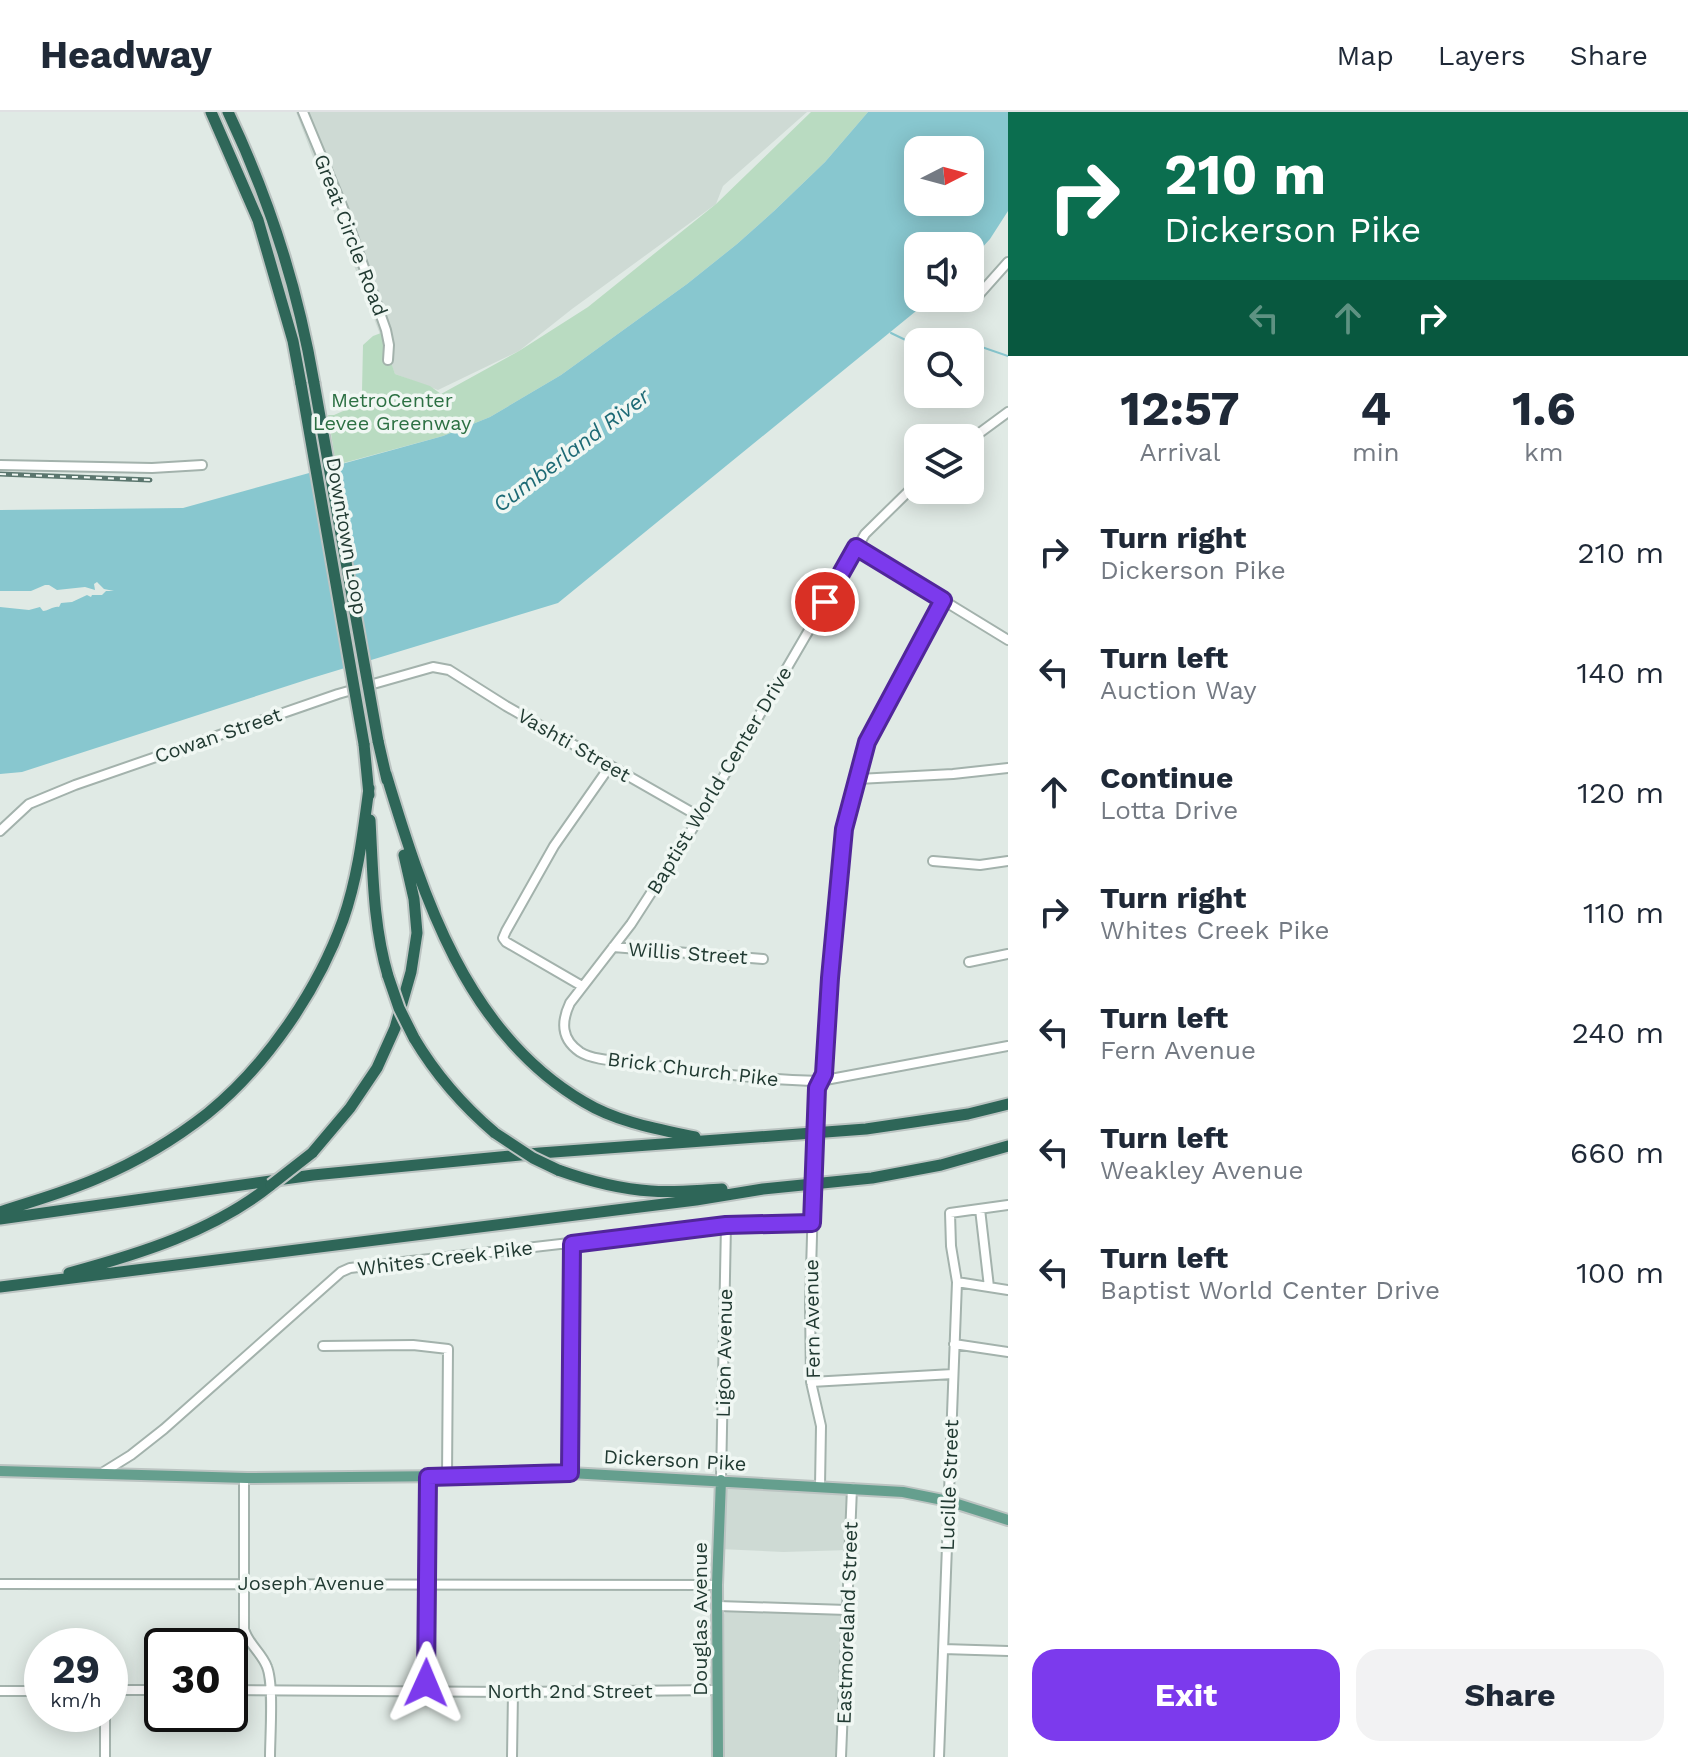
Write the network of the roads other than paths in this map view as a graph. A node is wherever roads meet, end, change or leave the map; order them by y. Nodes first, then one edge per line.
1 (211, 112) edge
2 (228, 112) edge
3 (303, 112) edge
4 (1008, 262) edge
5 (984, 289) edge
6 (388, 360) dead end
7 (1008, 412) edge
8 (984, 430) edge
9 (0, 465) edge
10 (202, 465) dead end
11 (904, 496) edge
12 (856, 547) junction
13 (943, 600) junction
14 (1008, 640) edge
15 (449, 670) joint
16 (610, 766) junction
17 (1008, 768) edge
18 (386, 774) junction
19 (858, 779) junction
20 (369, 788) junction
21 (700, 817) junction
22 (0, 831) edge
23 (933, 861) dead end
24 (1008, 861) edge
25 (613, 947) junction
26 (1008, 954) edge
27 (763, 959) dead end
28 (969, 962) dead end
29 (582, 986) junction
30 (570, 1044) joint
31 (1008, 1046) edge
32 (820, 1081) junction
33 (1008, 1104) edge
34 (707, 1139) junction
35 (1008, 1146) edge
36 (763, 1189) junction
37 (1008, 1205) edge
38 (980, 1209) junction
39 (0, 1212) edge
40 (0, 1219) edge
41 (812, 1223) junction
42 (726, 1225) junction
43 (572, 1244) junction
44 (37, 1281) junction
45 (957, 1282) junction
46 (0, 1287) edge
47 (989, 1287) junction
48 (1008, 1290) edge
49 (954, 1344) junction
50 (323, 1346) dead end
51 (1008, 1352) edge
52 (953, 1374) junction
53 (811, 1382) junction
54 (0, 1471) edge
55 (102, 1473) junction
56 (570, 1473) junction
57 (447, 1476) junction
58 (244, 1477) junction
59 (428, 1477) junction
60 (721, 1480) junction
61 (820, 1486) junction
62 (852, 1488) junction
63 (948, 1501) junction
64 (1008, 1520) edge
65 (243, 1583) junction
66 (0, 1584) edge
67 (428, 1584) junction
68 (717, 1585) junction
69 (718, 1606) junction
70 (847, 1610) junction
71 (943, 1649) junction
72 (1008, 1651) edge
73 (248, 1690) edge
74 (718, 1690) junction
75 (0, 1691) edge
76 (24, 1691) edge
77 (270, 1691) junction
78 (426, 1691) junction
79 (513, 1692) junction
80 (105, 1732) edge
81 (105, 1757) edge
82 (270, 1757) edge
83 (512, 1757) edge
84 (718, 1757) edge
85 (841, 1757) edge
86 (939, 1757) edge

1 - 20 highway, Downtown Loop, bridge
2 - 18 highway, Downtown Loop, bridge
3 - 6 street, Great Circle Road
4 - 5 street
7 - 8 street
9 - 10 street
11 - 12 street, Baptist World Center Drive
12 - 13 street
12 - 21 street, Baptist World Center Drive
13 - 14 street
13 - 19 street, Fern Avenue
15 - 16 street, Vashti Street
15 - 22 street, Cowan Street
16 - 21 street, Vashti Street
16 - 29 street
17 - 19 street
18 - 34 highway
18 - 44 highway, bridge
19 - 32 street, Fern Avenue
20 - 36 highway, bridge
20 - 39 highway
21 - 25 street, Baptist World Center Drive
23 - 24 street
25 - 27 street, Willis Street
25 - 29 street, Baptist World Center Drive
26 - 28 street
29 - 30 street, Baptist World Center Drive
30 - 32 street, Brick Church Pike
31 - 32 street, Brick Church Pike
32 - 41 street, Fern Avenue, bridge
33 - 34 highway
34 - 40 highway
35 - 36 highway
36 - 44 highway
37 - 38 street
38 - 45 street, Lucille Street
38 - 47 street
41 - 42 street, Whites Creek Pike
41 - 53 street, Fern Avenue
42 - 43 street, Whites Creek Pike
42 - 60 street, Ligon Avenue
43 - 55 street, Whites Creek Pike
43 - 56 street
44 - 46 highway
45 - 47 street
45 - 49 street, Lucille Street
47 - 48 street
49 - 51 street
49 - 52 street, Lucille Street
50 - 57 street
52 - 53 street
52 - 63 street, Lucille Street
53 - 61 street, Fern Avenue
54 - 55 main road, Dickerson Pike
55 - 58 main road, Dickerson Pike
56 - 57 main road, Dickerson Pike
56 - 60 main road, Dickerson Pike
57 - 59 main road, Dickerson Pike
58 - 59 main road, Dickerson Pike
58 - 65 street
59 - 67 street
60 - 61 main road, Dickerson Pike
60 - 68 main road, Douglas Avenue
61 - 62 main road, Dickerson Pike
62 - 63 main road, Dickerson Pike
62 - 70 street, Eastmoreland Street
63 - 64 main road, Dickerson Pike
63 - 71 street, Lucille Street
65 - 66 street, Joseph Avenue
65 - 67 street, Joseph Avenue
65 - 77 street
67 - 68 street, Joseph Avenue
67 - 78 street
68 - 69 main road, Douglas Avenue
69 - 70 street
69 - 74 main road, Douglas Avenue
70 - 85 street, Eastmoreland Street
71 - 72 street
71 - 86 street, Lucille Street
73 - 77 street, North 2nd Street
74 - 79 street, North 2nd Street
74 - 84 main road, Douglas Avenue
75 - 76 street
77 - 78 street, North 2nd Street
77 - 82 street
78 - 79 street, North 2nd Street
79 - 83 street
80 - 81 street

